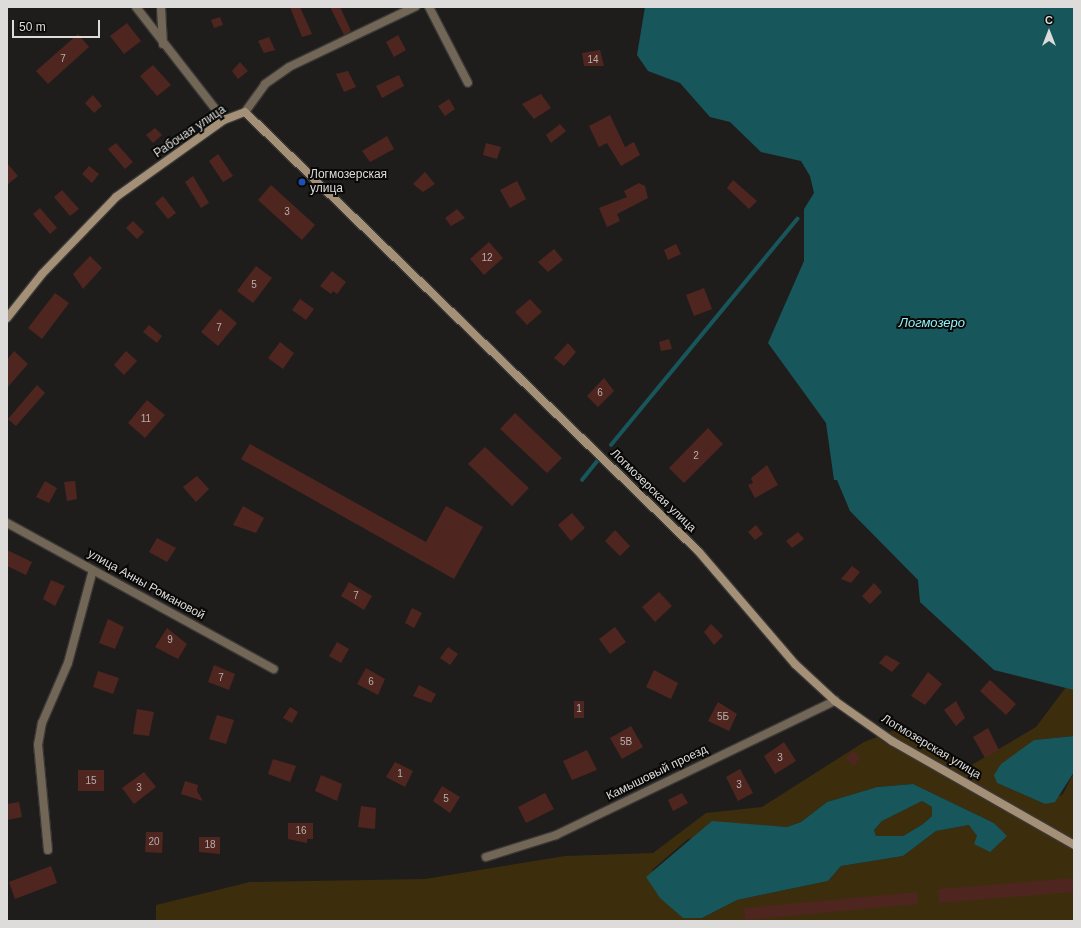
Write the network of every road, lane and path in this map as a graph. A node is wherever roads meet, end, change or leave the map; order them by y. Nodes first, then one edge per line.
1 (136, 7) edge
2 (161, 7) edge
3 (415, 7) edge
4 (430, 7) edge
5 (163, 44) junction
6 (468, 83) dead end
7 (245, 112) junction
8 (224, 120) junction
9 (7, 318) edge
10 (7, 523) edge
11 (93, 570) junction
12 (274, 669) dead end
13 (835, 701) junction
14 (1074, 845) edge
15 (48, 850) dead end
16 (486, 857) dead end

1 - 5 street
2 - 5 street
3 - 7 street, Рабочая улица
4 - 6 street
5 - 8 street
7 - 8 street, Рабочая улица
7 - 13 street, Логмозерская улица
8 - 9 street, Рабочая улица
10 - 11 street, улица Анны Романовой
11 - 12 street, улица Анны Романовой
11 - 15 street
13 - 14 street, Логмозерская улица
13 - 16 street, Камышовый проезд

